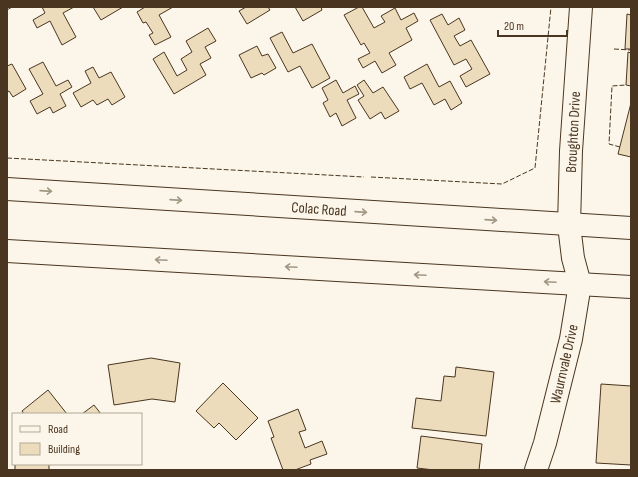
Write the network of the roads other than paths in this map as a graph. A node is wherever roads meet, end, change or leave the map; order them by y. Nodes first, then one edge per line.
1 (581, 7) edge
2 (7, 189) edge
3 (569, 225) junction
4 (631, 228) edge
5 (7, 250) edge
6 (573, 258) joint
7 (580, 284) junction
8 (631, 287) edge
9 (536, 470) edge

1 - 3 main road, Broughton Drive
2 -> 3 main road, Colac Road
3 - 4 main road, Colac Road
3 - 6 main road, Broughton Drive
7 -> 5 main road
6 - 7 main road, Waurnvale Drive
7 - 8 main road
7 - 9 main road, Waurnvale Drive

